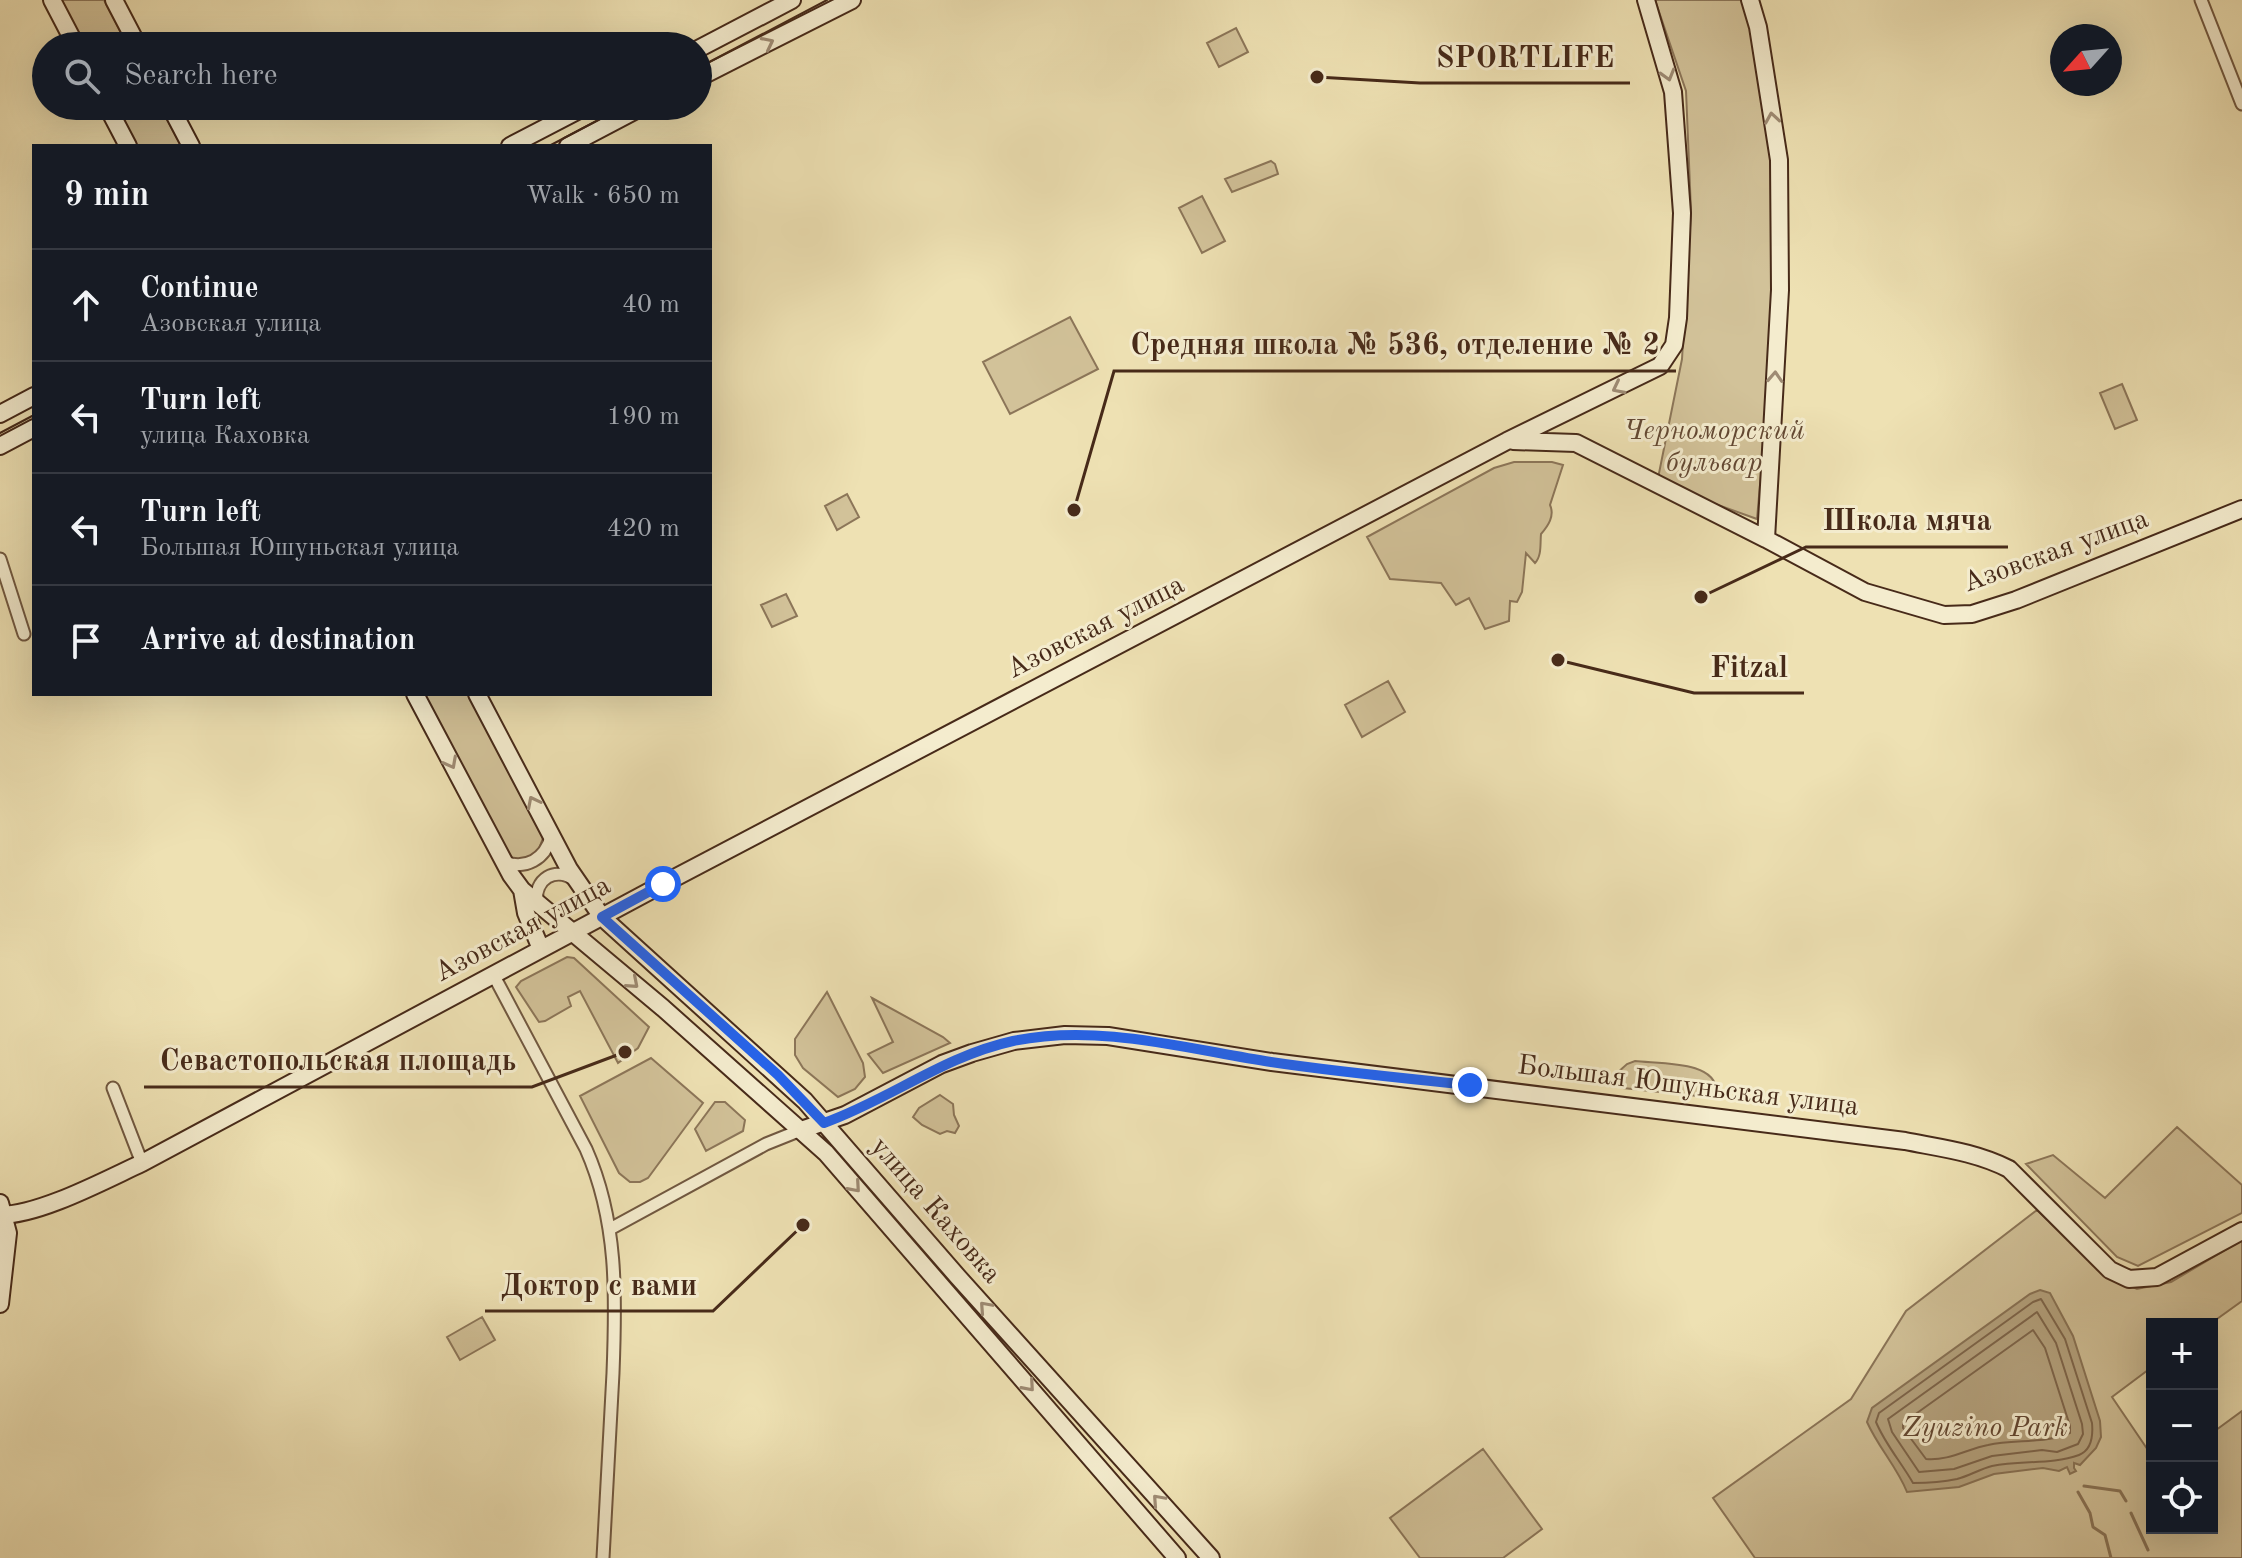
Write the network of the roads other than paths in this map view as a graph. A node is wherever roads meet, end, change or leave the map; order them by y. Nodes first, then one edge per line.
1 (52, 0) edge
2 (114, 0) edge
3 (792, 0) edge
4 (852, 0) edge
5 (1646, 0) edge
6 (1750, 0) edge
7 (2201, 0) edge
8 (69, 32) edge
9 (131, 32) edge
10 (712, 42) edge
11 (712, 71) edge
12 (2242, 104) edge
13 (114, 120) edge
14 (177, 120) edge
15 (560, 120) edge
16 (617, 120) edge
17 (127, 144) edge
18 (190, 144) edge
19 (514, 144) edge
20 (572, 144) edge
21 (32, 397) edge
22 (1584, 405) junction
23 (0, 414) edge
24 (32, 429) edge
25 (1507, 441) junction
26 (1576, 443) junction
27 (0, 446) edge
28 (2242, 509) edge
29 (1766, 539) junction
30 (0, 559) edge
31 (24, 634) dead end
32 (416, 696) edge
33 (478, 696) edge
34 (551, 837) junction
35 (504, 862) junction
36 (576, 881) junction
37 (522, 890) junction
38 (537, 904) junction
39 (602, 917) junction
40 (574, 932) junction
41 (541, 949) junction
42 (494, 976) junction
43 (113, 1088) dead end
44 (824, 1123) junction
45 (801, 1130) junction
46 (142, 1163) junction
47 (2, 1211) edge
48 (610, 1229) junction
49 (2242, 1231) edge
50 (0, 1304) edge
51 (603, 1558) edge
52 (1177, 1558) edge
53 (1211, 1558) edge

1 - 8 street
2 - 9 street
3 - 10 street
11 -> 4 street
5 -> 22 street
29 -> 6 street
7 - 12 street
13 - 17 street
14 - 18 street
15 - 19 street
16 - 20 street
21 - 23 street
22 - 25 street
22 - 26 street
24 - 27 street
25 - 26 street, Азовская улица
25 - 39 street, Азовская улица
26 - 29 street, Азовская улица
28 - 29 street, Азовская улица
30 - 31 street
32 -> 35 street
34 -> 33 street, улица Каховка
34 - 35 street
34 - 36 street, улица Каховка
35 - 37 street
36 - 38 street
36 - 39 street, улица Каховка
37 - 38 street, улица Каховка
37 - 41 street
38 - 40 street, улица Каховка
39 - 40 street, Азовская улица
39 - 44 street, улица Каховка
40 - 41 street, Азовская улица
40 -> 45 street, улица Каховка
41 - 42 street, Азовская улица
42 - 46 street, Азовская улица
42 - 48 street
43 - 46 street
44 - 45 street, Большая Юшуньская улица
44 - 49 street, Большая Юшуньская улица
53 -> 44 street, улица Каховка
45 - 48 street
45 -> 52 street, улица Каховка
46 - 47 street, Азовская улица
47 - 50 street
48 - 51 street

